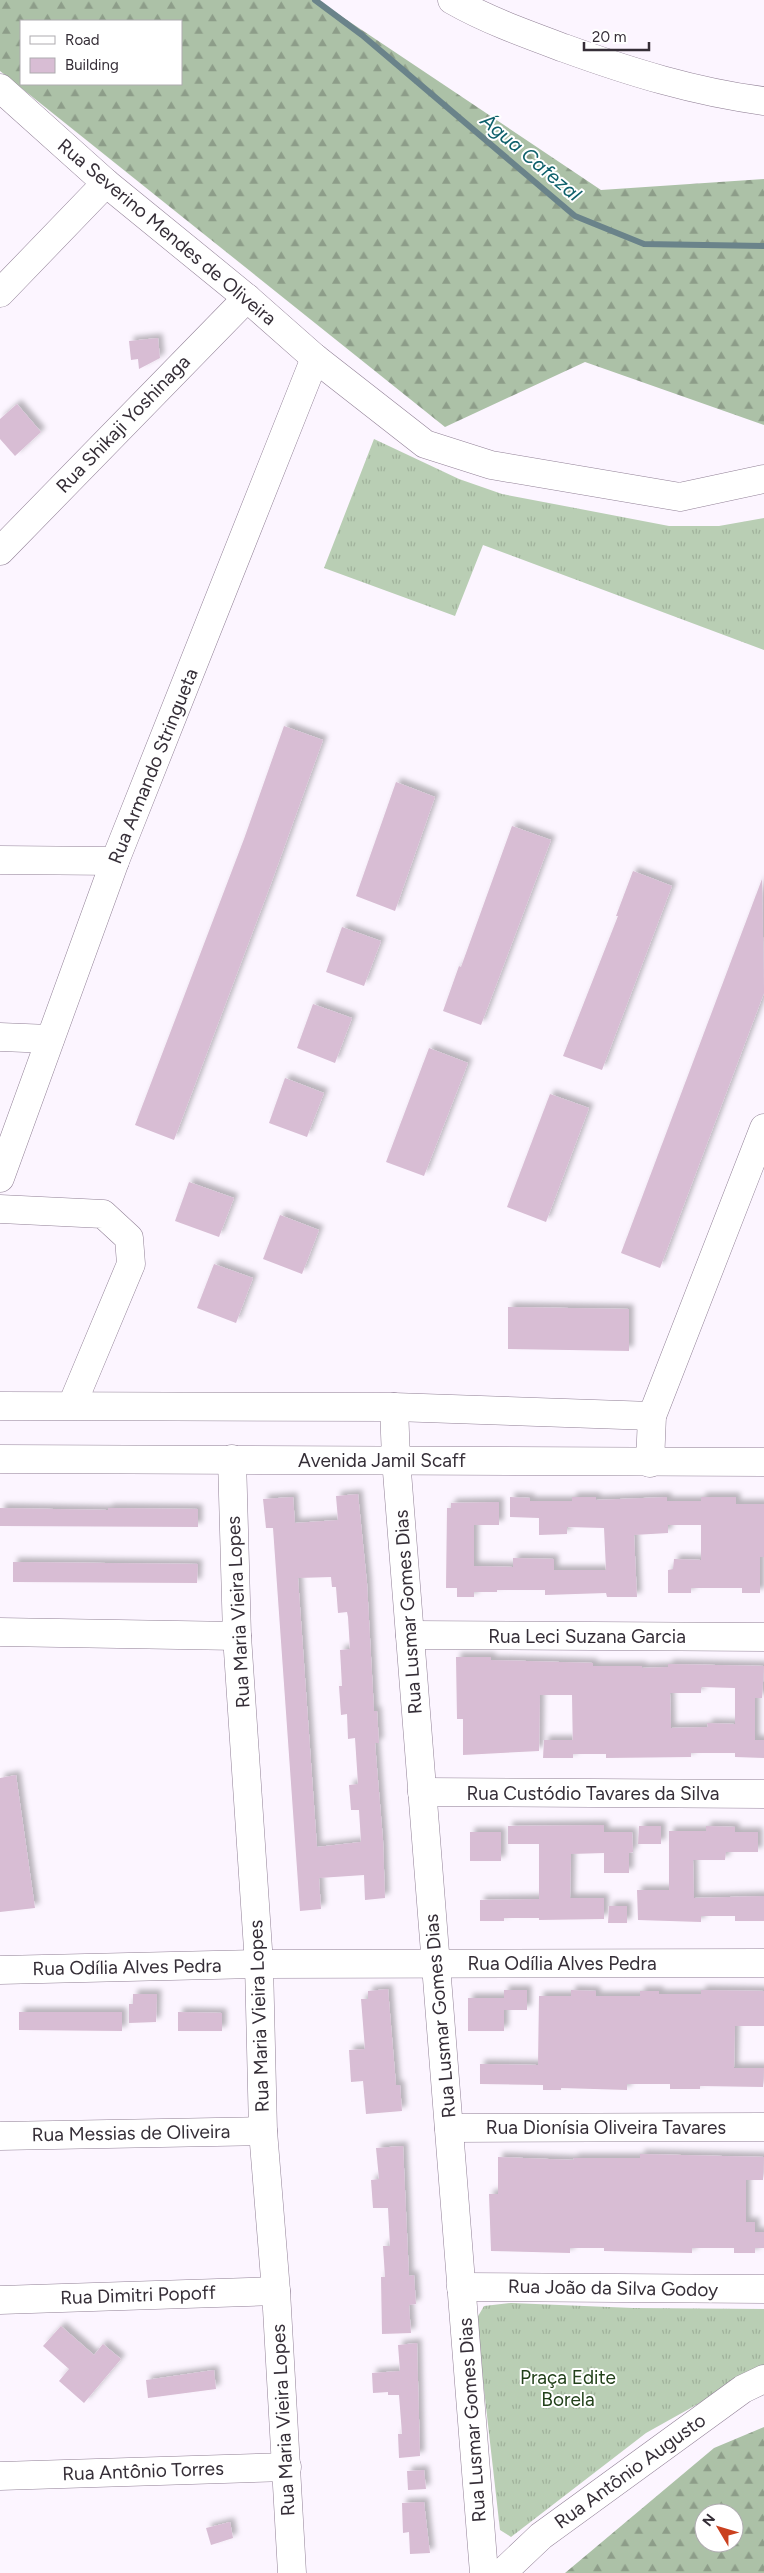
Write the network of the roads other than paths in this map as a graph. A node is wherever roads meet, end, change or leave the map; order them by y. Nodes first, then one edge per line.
1 (452, 0) edge
2 (0, 88) edge
3 (764, 101) edge
4 (106, 183) junction
5 (0, 293) edge
6 (246, 298) junction
7 (325, 366) junction
8 (764, 479) edge
9 (0, 550) edge
10 (0, 860) edge
11 (114, 861) junction
12 (0, 1037) edge
13 (50, 1039) junction
14 (764, 1128) edge
15 (0, 1178) edge
16 (0, 1209) edge
17 (72, 1405) junction
18 (0, 1406) edge
19 (394, 1407) junction
20 (652, 1416) junction
21 (0, 1459) edge
22 (232, 1459) junction
23 (396, 1459) junction
24 (764, 1462) edge
25 (650, 1463) junction
26 (0, 1632) edge
27 (410, 1634) junction
28 (237, 1636) junction
29 (764, 1636) edge
30 (422, 1792) junction
31 (764, 1794) edge
32 (436, 1963) junction
33 (764, 1963) edge
34 (259, 1964) junction
35 (0, 1970) edge
36 (764, 2127) edge
37 (449, 2128) junction
38 (263, 2131) junction
39 (0, 2136) edge
40 (461, 2287) junction
41 (764, 2289) edge
42 (276, 2291) junction
43 (0, 2300) edge
44 (764, 2379) edge
45 (287, 2467) junction
46 (0, 2476) edge
47 (292, 2573) edge
48 (484, 2573) edge
49 (502, 2573) edge

1 - 3 street
2 - 4 street, Rua Severino Mendes de Oliveira
4 - 5 street
4 - 6 street, Rua Severino Mendes de Oliveira
6 - 7 street, Rua Severino Mendes de Oliveira
6 - 9 street, Rua Shikaji Yoshinaga
7 - 8 street, Rua Severino Mendes de Oliveira
7 - 11 street, Rua Armando Stringueta
10 - 11 street
11 - 13 street, Rua Armando Stringueta
12 - 13 street
13 - 15 street, Rua Armando Stringueta
14 - 20 street
16 - 17 street
17 - 18 street
17 - 19 street
19 - 20 street
19 - 23 street, Rua Lusmar Gomes Dias
20 - 25 street
21 - 22 street, Avenida Jamil Scaff
22 - 23 street, Avenida Jamil Scaff
22 - 28 street, Rua Maria Vieira Lopes
23 - 25 street, Avenida Jamil Scaff
23 - 27 street, Rua Lusmar Gomes Dias
24 - 25 street, Avenida Jamil Scaff
26 - 28 street
27 - 29 street, Rua Leci Suzana Garcia
27 - 30 street, Rua Lusmar Gomes Dias
28 - 34 street, Rua Maria Vieira Lopes
30 - 31 street, Rua Custódio Tavares da Silva
30 - 32 street, Rua Lusmar Gomes Dias
32 - 33 street, Rua Odília Alves Pedra
32 - 34 street, Rua Odília Alves Pedra
32 - 37 street, Rua Lusmar Gomes Dias
34 - 35 street, Rua Odília Alves Pedra
34 - 38 street, Rua Maria Vieira Lopes
36 - 37 street, Rua Dionísia Oliveira Tavares
37 - 40 street, Rua Lusmar Gomes Dias
38 - 39 street, Rua Messias de Oliveira
38 - 42 street, Rua Maria Vieira Lopes
40 - 41 street, Rua João da Silva Godoy
40 - 48 street, Rua Lusmar Gomes Dias
42 - 43 street, Rua Dimitri Popoff
42 - 45 street, Rua Maria Vieira Lopes
44 - 49 street, Rua Antônio Augusto
45 - 46 street, Rua Antônio Torres
45 - 47 street, Rua Maria Vieira Lopes

